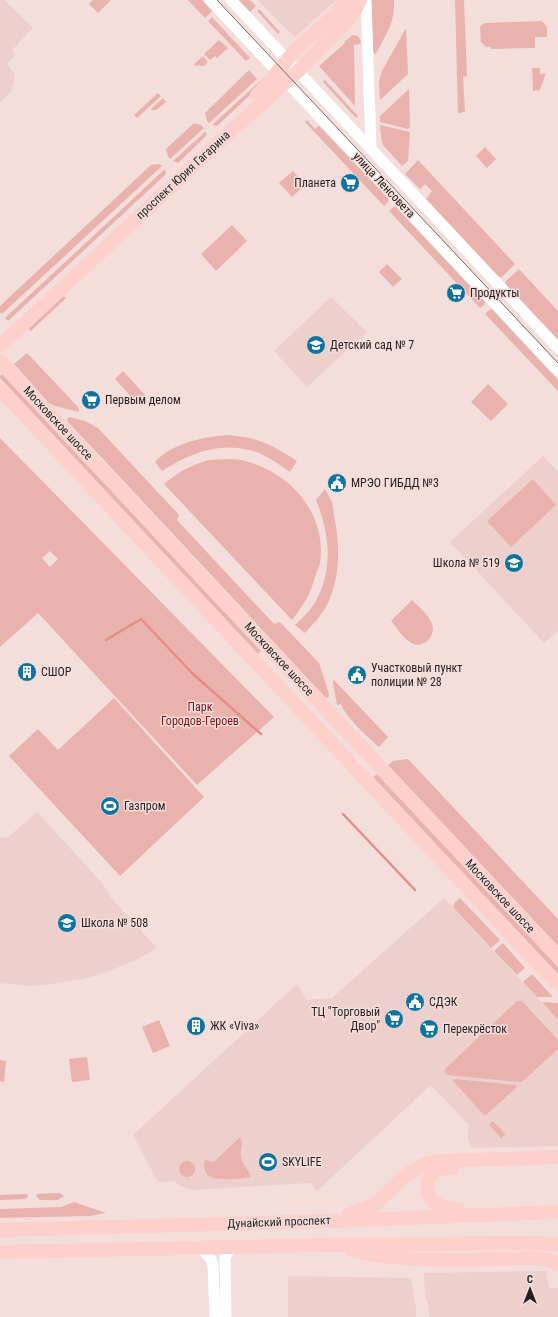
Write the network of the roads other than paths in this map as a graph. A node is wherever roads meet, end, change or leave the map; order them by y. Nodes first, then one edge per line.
1 (210, 0) edge
2 (231, 0) edge
3 (347, 0) edge
4 (360, 0) edge
5 (366, 0) edge
6 (288, 60) junction
7 (298, 71) junction
8 (282, 77) junction
9 (371, 148) junction
10 (359, 159) junction
11 (0, 334) edge
12 (0, 346) edge
13 (558, 348) edge
14 (0, 361) edge
15 (558, 371) edge
16 (0, 389) edge
17 (558, 957) edge
18 (558, 985) edge
19 (558, 1157) edge
20 (558, 1164) edge
21 (558, 1212) edge
22 (499, 1214) junction
23 (332, 1221) junction
24 (0, 1230) edge
25 (558, 1244) edge
26 (329, 1245) junction
27 (201, 1248) junction
28 (235, 1248) junction
29 (0, 1252) edge
30 (558, 1264) edge
31 (214, 1317) edge
32 (226, 1317) edge

1 - 8 street, улица Ленсовета
2 - 6 street, улица Ленсовета
3 - 6 main road, проспект Юрия Гагарина
4 - 7 main road, проспект Юрия Гагарина
5 - 9 street
6 - 7 street, улица Ленсовета
6 - 8 main road, проспект Юрия Гагарина
7 - 8 main road, проспект Юрия Гагарина
7 - 9 street, улица Ленсовета
8 - 10 street, улица Ленсовета
8 - 11 main road, проспект Юрия Гагарина
8 - 12 main road, проспект Юрия Гагарина
9 - 10 street
9 - 13 street, улица Ленсовета
10 - 15 street, улица Ленсовета
14 - 17 main road, Московское шоссе
16 - 18 main road, Московское шоссе
19 - 23 main road
20 - 22 main road
21 - 22 main road, Дунайский проспект
22 - 23 main road, Дунайский проспект
23 - 24 main road, Дунайский проспект
25 - 26 main road, Дунайский проспект
26 - 28 main road, Дунайский проспект
26 - 30 main road
27 - 28 main road, Дунайский проспект
27 - 29 main road, Дунайский проспект
27 - 31 street
28 - 32 street

